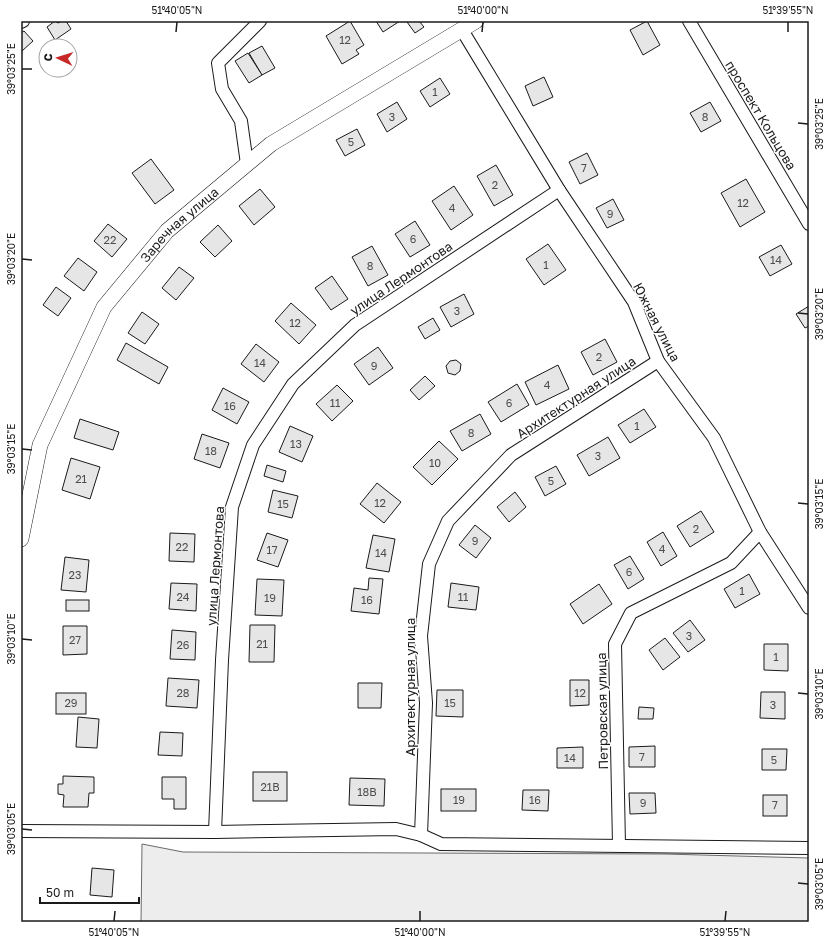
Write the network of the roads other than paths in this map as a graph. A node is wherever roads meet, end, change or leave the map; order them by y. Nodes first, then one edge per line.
1 (260, 21) edge
2 (476, 21) edge
3 (689, 21) edge
4 (462, 30) junction
5 (247, 164) junction
6 (559, 190) junction
7 (809, 224) edge
8 (658, 361) junction
9 (760, 532) junction
10 (21, 539) edge
11 (809, 608) edge
12 (21, 831) edge
13 (215, 832) junction
14 (421, 835) junction
15 (619, 845) junction
16 (809, 848) edge

1 - 5 street
2 - 4 street, Заречная улица
3 - 7 street, проспект Кольцова
4 - 5 street, Заречная улица
4 - 6 street, Южная улица
5 - 10 street, Заречная улица
6 - 8 street, Южная улица
6 - 13 street, улица Лермонтова
8 - 9 street, Южная улица
8 - 14 street, Архитектурная улица
9 - 11 street, Южная улица
9 - 15 street, Петровская улица
12 - 13 street
13 - 14 street
14 - 15 street
15 - 16 street

